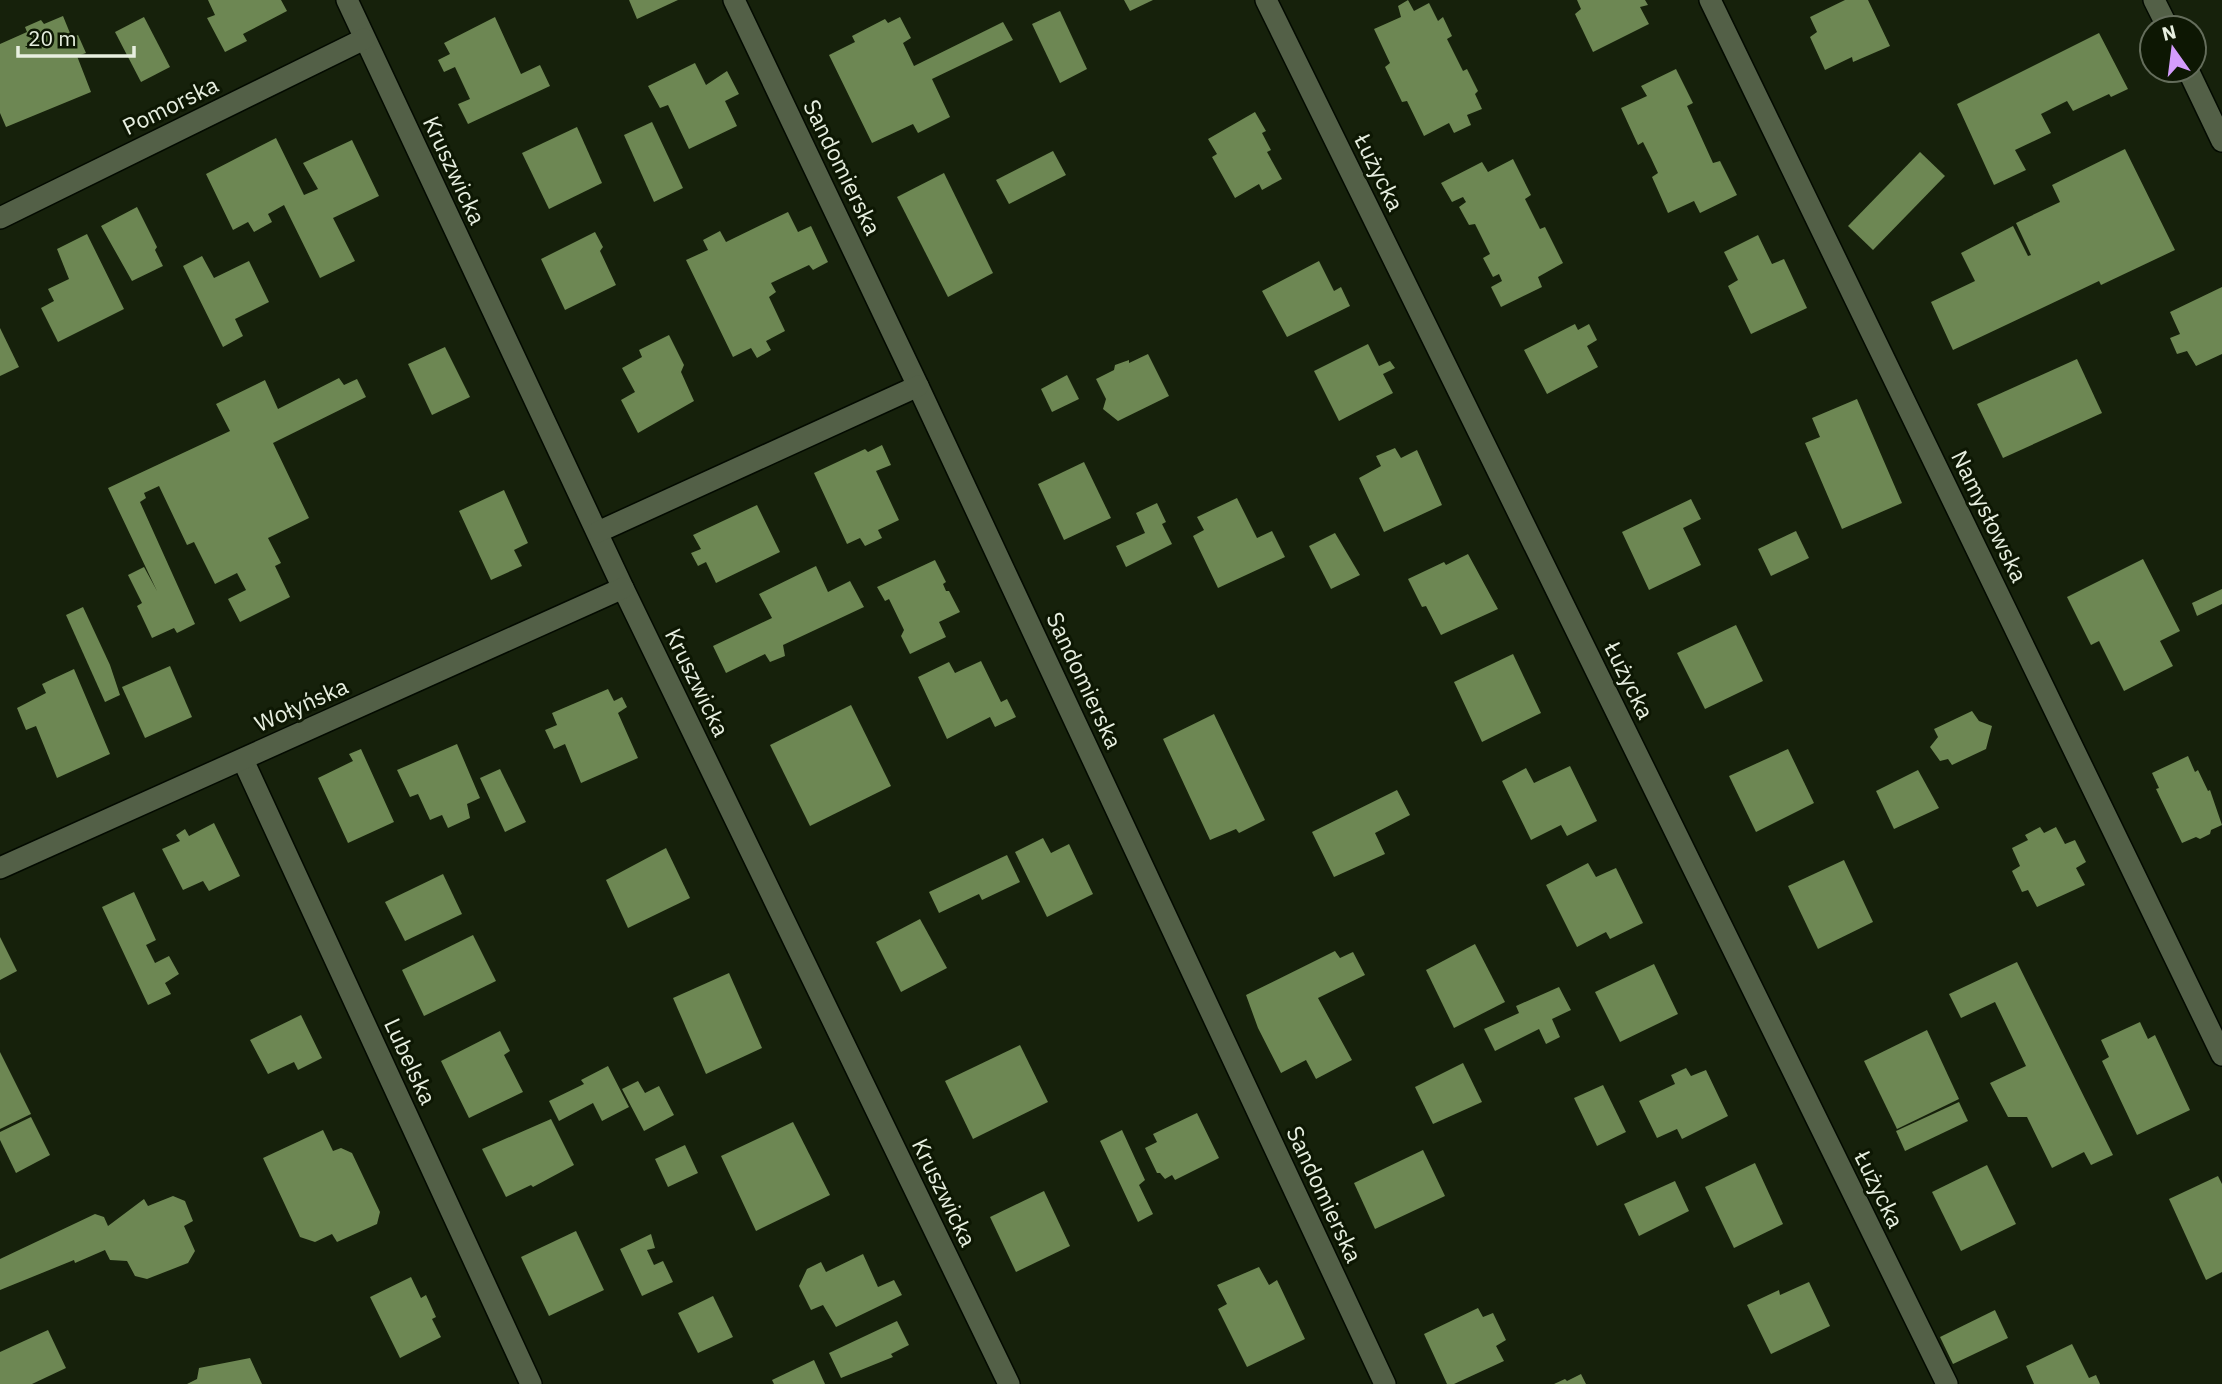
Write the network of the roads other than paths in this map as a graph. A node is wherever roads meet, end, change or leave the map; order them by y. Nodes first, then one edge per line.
1 (346, 0) edge
2 (734, 0) edge
3 (1710, 0) edge
4 (1271, 2) edge
5 (364, 39) junction
6 (2195, 84) edge
7 (2222, 141) edge
8 (0, 218) edge
9 (918, 386) junction
10 (598, 532) junction
11 (623, 588) junction
12 (243, 760) junction
13 (0, 868) edge
14 (2222, 1055) edge
15 (531, 1384) edge
16 (1009, 1384) edge
17 (1385, 1384) edge
18 (1947, 1384) edge

1 - 5 street, Kruszwicka
2 - 9 street, Sandomierska
3 - 14 street, Namysłowska
4 - 18 street, Łużycka
5 - 8 street, Pomorska
5 - 10 street, Kruszwicka
6 - 7 street
9 - 10 street
9 - 17 street, Sandomierska
10 - 11 street, Kruszwicka
11 - 12 street, Wołyńska
11 - 16 street, Kruszwicka
12 - 13 street, Wołyńska
12 - 15 street, Lubelska

